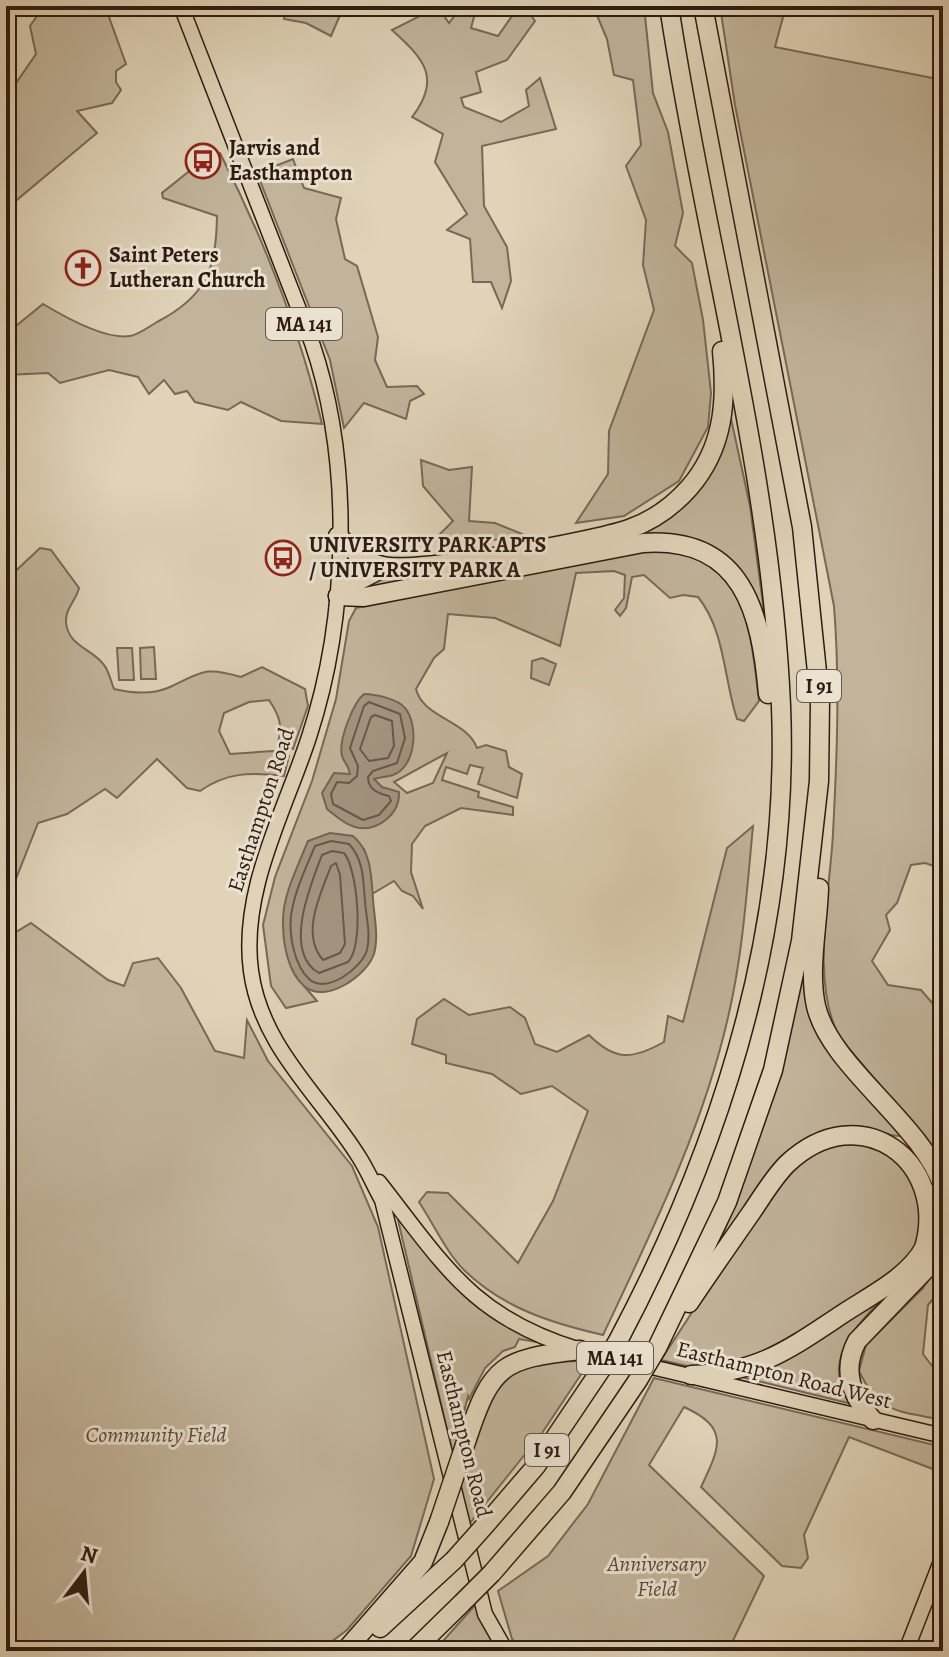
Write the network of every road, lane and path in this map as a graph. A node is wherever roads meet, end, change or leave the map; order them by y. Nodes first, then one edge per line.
1 (181, 6) edge
2 (669, 6) edge
3 (703, 6) edge
4 (712, 252) junction
5 (338, 536) junction
6 (385, 567) junction
7 (338, 596) junction
8 (819, 781) junction
9 (776, 841) junction
10 (359, 1157) junction
11 (943, 1187) edge
12 (943, 1234) edge
13 (657, 1348) junction
14 (580, 1350) junction
15 (691, 1375) junction
16 (873, 1420) junction
17 (943, 1436) edge
18 (943, 1556) edge
19 (345, 1651) edge
20 (353, 1651) edge
21 (413, 1651) edge
22 (506, 1651) edge
23 (906, 1651) edge

1 - 5 main road, Easthampton Road / MA 141
2 - 4 highway, I 91
3 - 8 highway, I 91
4 - 6 highway
4 - 9 highway, I 91
5 - 6 highway
5 - 7 main road, Easthampton Road / MA 141
6 - 7 highway
7 - 9 highway
7 - 10 main road, Easthampton Road / MA 141
8 - 11 highway
8 - 13 highway, I 91
9 - 20 highway, I 91, bridge
10 - 14 main road, Easthampton Road West / MA 141
10 - 22 main road, Easthampton Road / MA 141
12 - 16 highway
13 - 15 highway
13 - 21 highway, I 91, bridge
14 - 15 main road, Easthampton Road West / MA 141
14 - 19 highway, bridge
15 - 16 main road, Easthampton Road West / MA 141
16 - 17 main road, Easthampton Road West / MA 141
18 - 23 main road

